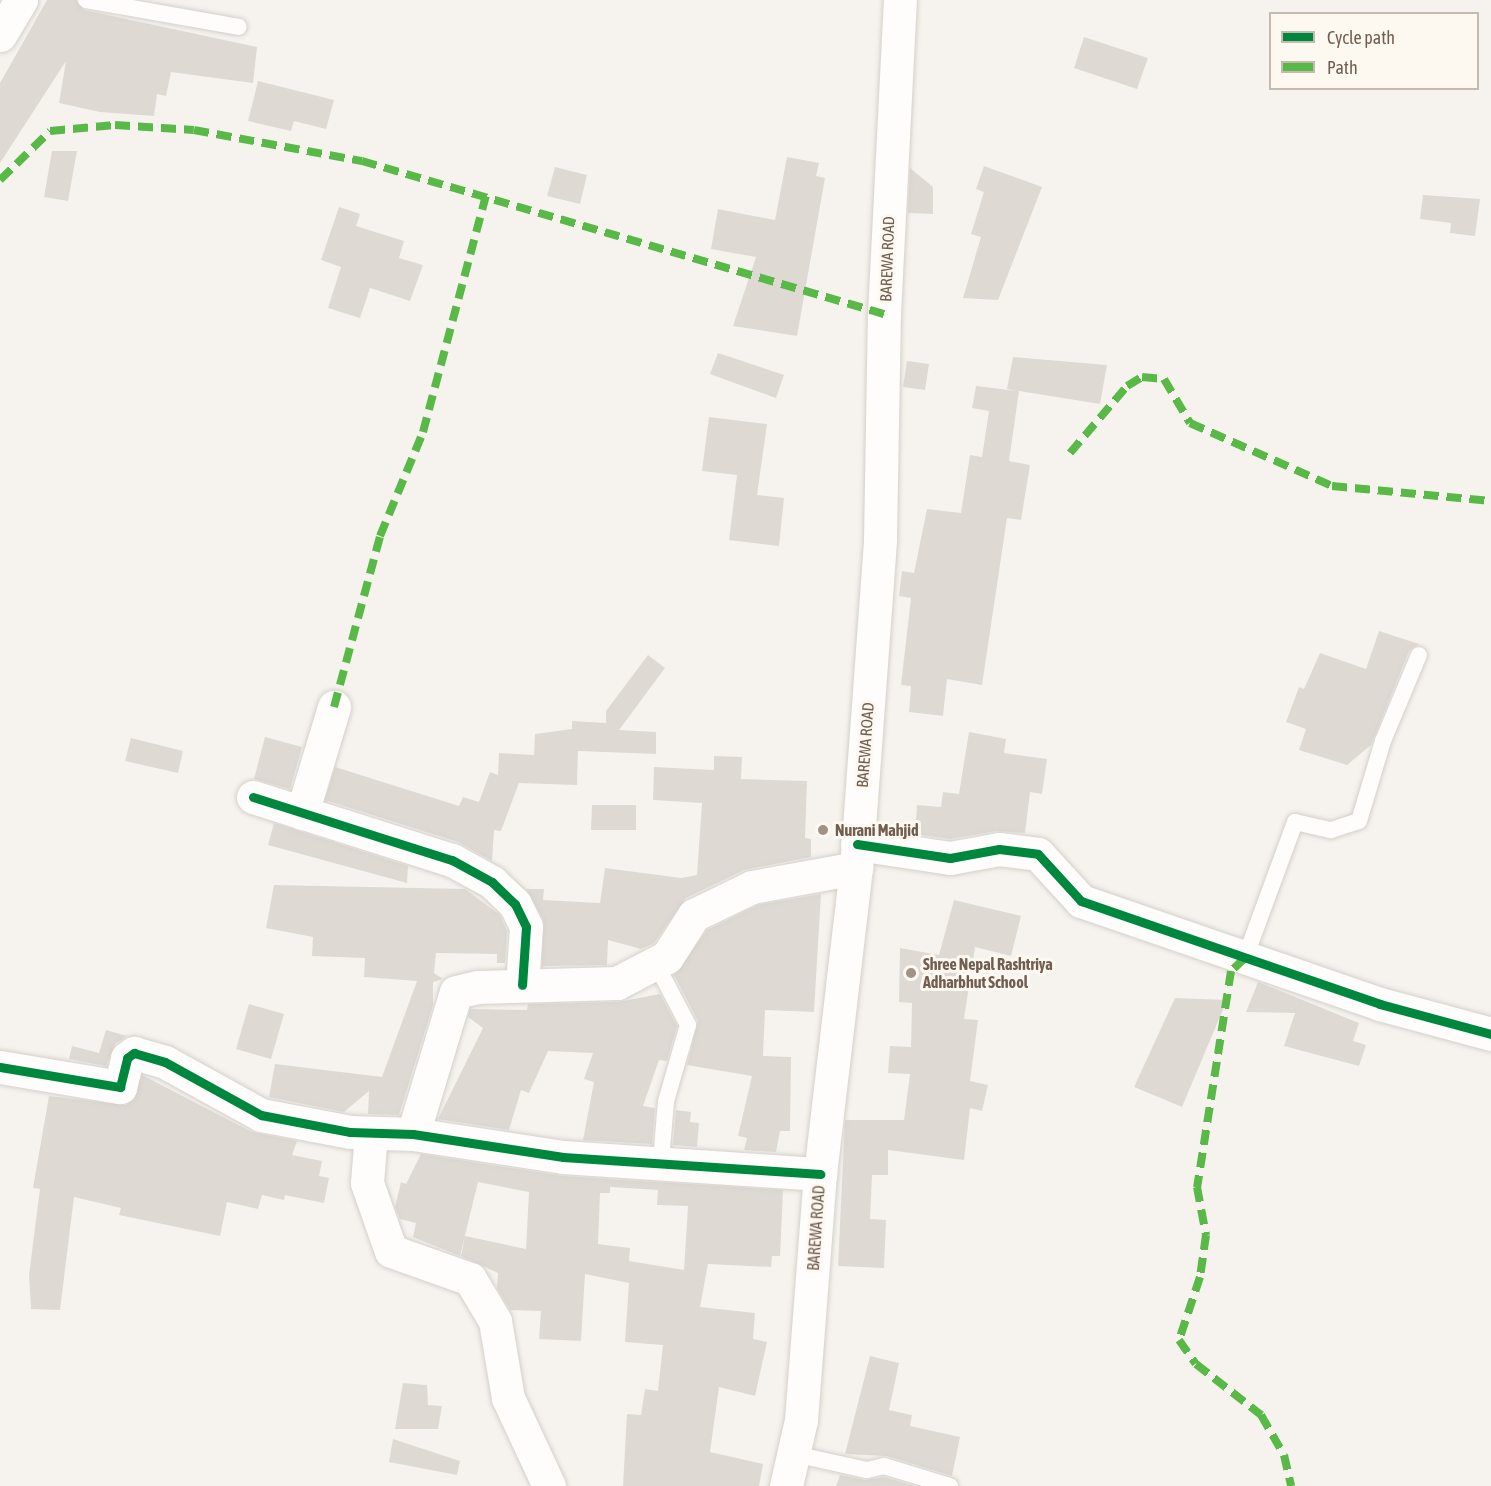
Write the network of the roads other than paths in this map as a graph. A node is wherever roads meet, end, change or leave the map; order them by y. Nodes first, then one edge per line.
1 (21, 0) edge
2 (86, 0) edge
3 (900, 0) edge
4 (239, 27) dead end
5 (0, 34) edge
6 (1419, 655) dead end
7 (334, 707) dead end
8 (253, 797) dead end
9 (302, 813) junction
10 (856, 856) junction
11 (1245, 958) junction
12 (656, 964) junction
13 (522, 985) junction
14 (1491, 1034) edge
15 (0, 1067) edge
16 (371, 1133) junction
17 (412, 1134) junction
18 (661, 1161) junction
19 (820, 1174) junction
20 (794, 1454) junction
21 (549, 1486) edge
22 (786, 1486) edge
23 (950, 1486) edge

1 - 5 street
2 - 4 lane
3 - 10 street, BAREWA ROAD
6 - 11 lane
7 - 9 street
8 - 9 street
9 - 13 street
10 - 11 street
10 - 12 street
10 - 19 street, BAREWA ROAD
11 - 14 street
12 - 13 street
12 - 18 lane
13 - 17 street
15 - 16 street
16 - 17 street
16 - 21 street
17 - 18 street
18 - 19 street
19 - 20 street, BAREWA ROAD
20 - 22 street, BAREWA ROAD
20 - 23 lane

